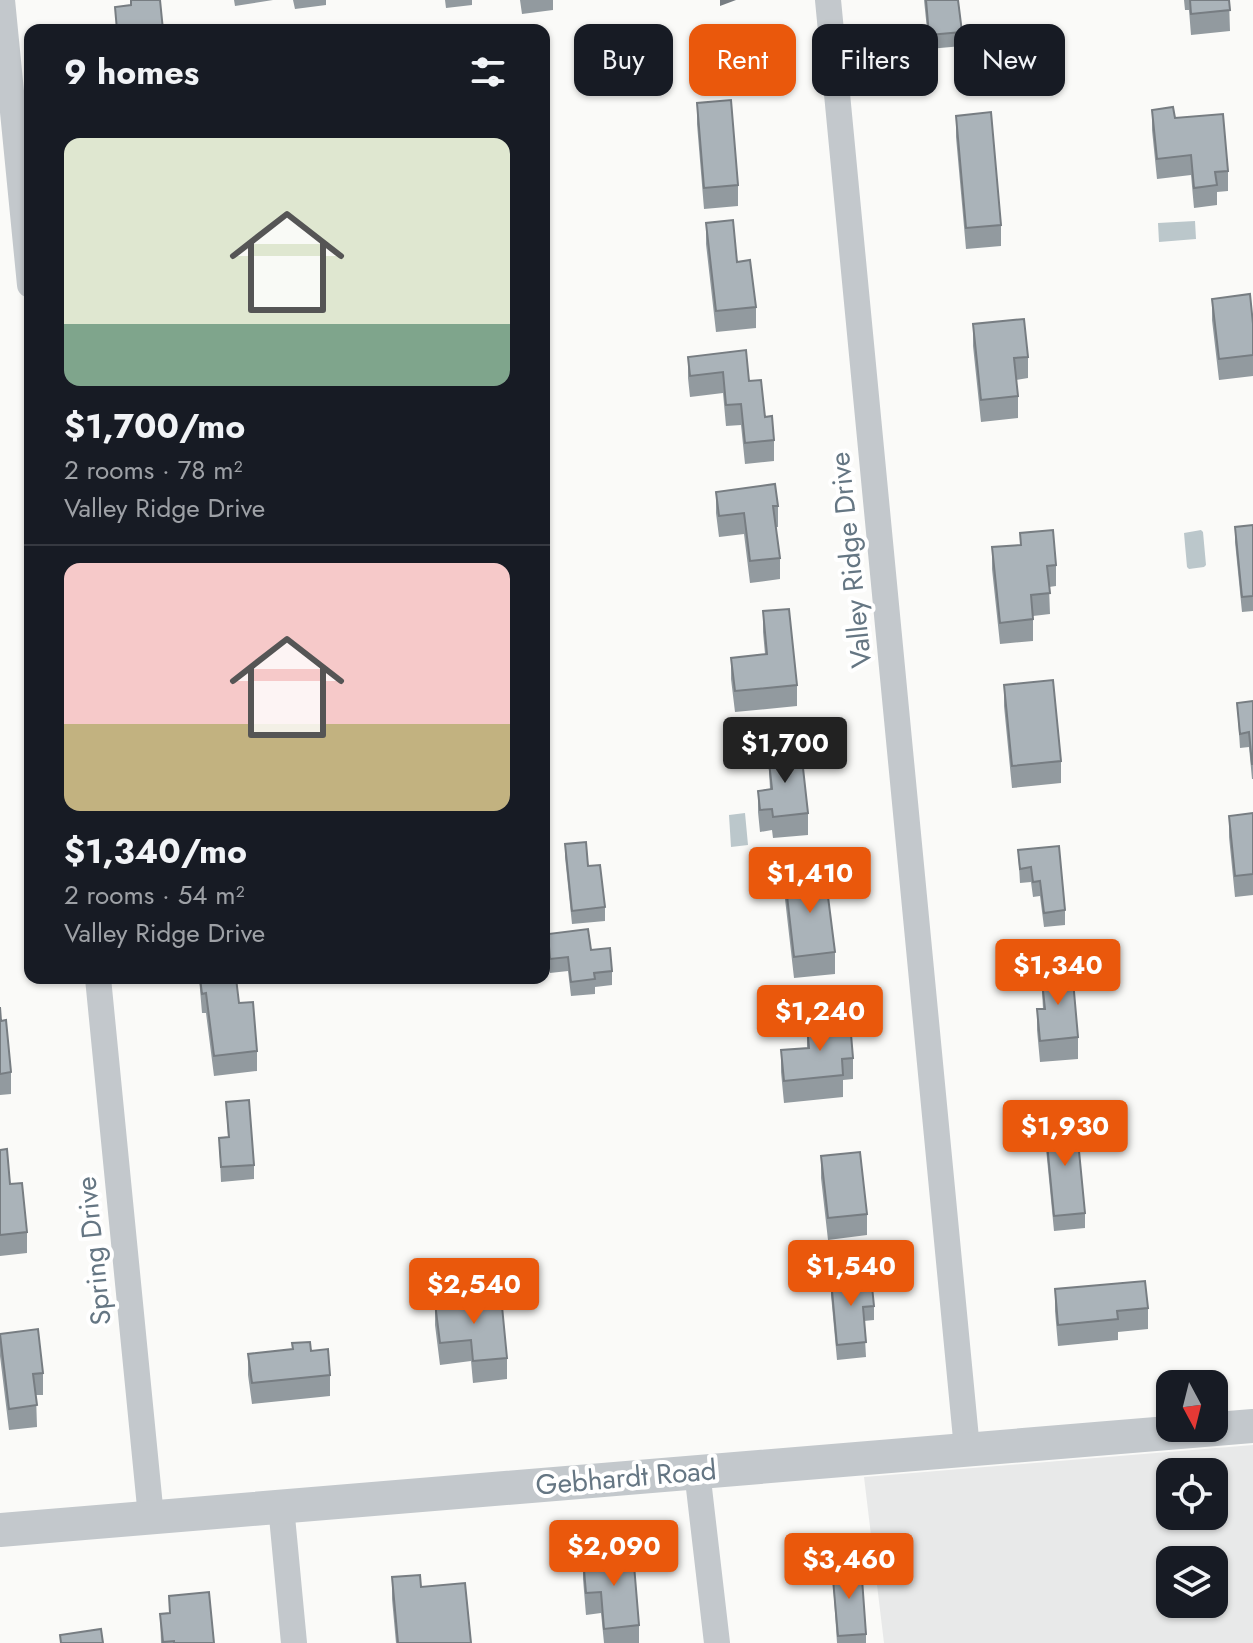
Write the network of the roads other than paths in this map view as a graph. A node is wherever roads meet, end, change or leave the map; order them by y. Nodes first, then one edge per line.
1 (2, 0) edge
2 (828, 0) edge
3 (24, 224) edge
4 (99, 984) edge
5 (1253, 1426) edge
6 (967, 1449) junction
7 (697, 1471) junction
8 (281, 1506) junction
9 (151, 1517) junction
10 (0, 1530) edge
11 (294, 1643) edge
12 (717, 1643) edge

1 - 3 street
2 - 6 street, Valley Ridge Drive
4 - 9 street, Spring Drive
5 - 6 street, Gebhardt Road
6 - 7 street, Gebhardt Road
7 - 8 street, Gebhardt Road
7 - 12 street
8 - 9 street, Gebhardt Road
8 - 11 street
9 - 10 street, Gebhardt Road

